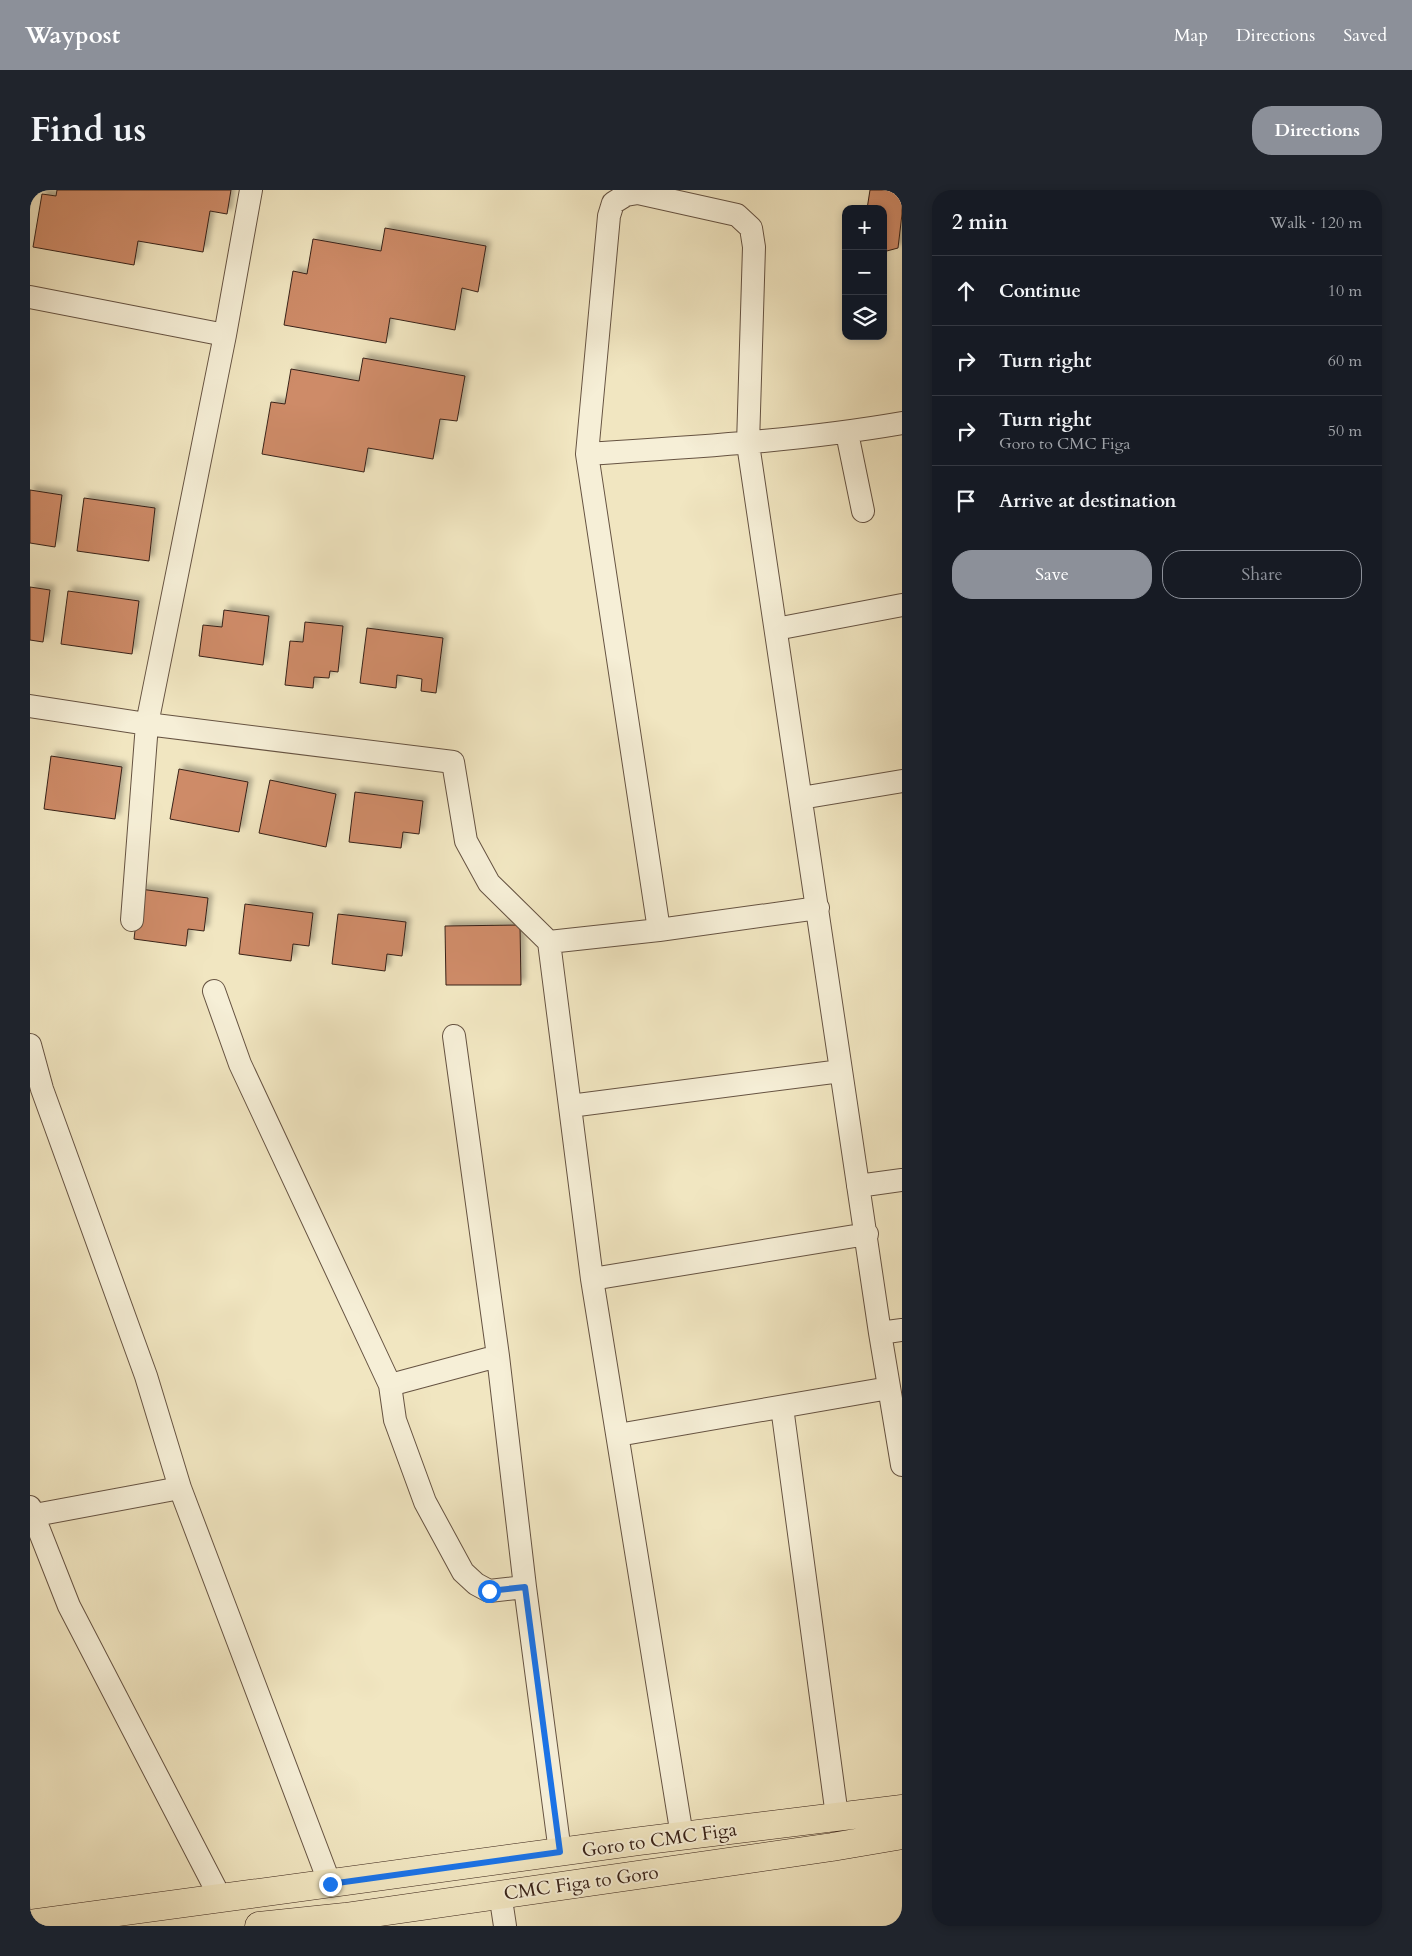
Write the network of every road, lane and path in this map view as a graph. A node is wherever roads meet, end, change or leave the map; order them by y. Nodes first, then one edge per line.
1 (251, 190) edge
2 (30, 297) edge
3 (225, 335) junction
4 (902, 423) edge
5 (848, 433) junction
6 (748, 444) junction
7 (588, 454) junction
8 (863, 511) dead end
9 (902, 606) edge
10 (776, 629) junction
11 (30, 706) edge
12 (147, 724) junction
13 (902, 781) edge
14 (801, 798) junction
15 (818, 908) junction
16 (132, 920) dead end
17 (659, 930) junction
18 (549, 942) junction
19 (214, 991) dead end
20 (454, 1036) dead end
21 (30, 1045) edge
22 (841, 1071) junction
23 (36, 1089) edge
24 (570, 1106) junction
25 (902, 1180) edge
26 (858, 1186) junction
27 (867, 1234) junction
28 (592, 1279) junction
29 (891, 1332) edge
30 (498, 1356) junction
31 (390, 1385) junction
32 (889, 1388) junction
33 (782, 1407) junction
34 (618, 1435) junction
35 (902, 1465) edge
36 (180, 1488) junction
37 (31, 1513) edge
38 (525, 1587) junction
39 (902, 1808) edge
40 (837, 1816) junction
41 (902, 1835) edge
42 (682, 1836) junction
43 (560, 1852) junction
44 (330, 1884) junction
45 (500, 1893) junction
46 (221, 1899) junction
47 (126, 1919) edge
48 (30, 1924) edge
49 (259, 1926) edge
50 (505, 1926) edge

1 - 3 street
2 - 3 street
3 - 12 street
4 - 5 street
5 - 6 street
5 - 8 street
6 - 7 street
6 - 7 street
6 - 10 street
7 - 17 street
9 - 10 street
10 - 14 street
11 - 12 street
12 - 16 street
12 - 18 street
13 - 14 street
14 - 15 street
15 - 17 street
15 - 22 street
17 - 18 street
18 - 24 street
19 - 31 street
20 - 30 street
21 - 23 street
22 - 24 street
22 - 26 street
23 - 36 street
24 - 28 street
25 - 26 street
26 - 27 street
27 - 28 street
27 - 29 street
28 - 34 street
29 - 32 street
30 - 31 street
30 - 38 street
31 - 38 street
32 - 33 street
32 - 35 street
33 - 34 street
33 - 40 street
34 - 42 street
36 - 37 street
36 - 44 street
37 - 46 street
38 - 43 street
39 - 40 main road, Goro to CMC Figa
40 - 42 main road, Goro to CMC Figa
41 - 45 main road, CMC Figa to Goro
42 - 43 main road, Goro to CMC Figa
43 - 44 main road, Goro to CMC Figa
44 - 46 main road, Goro to CMC Figa
45 - 49 main road, CMC Figa to Goro
45 - 50 street
46 - 47 main road, Goro to CMC Figa
47 - 48 main road, Goro to CMC Figa

